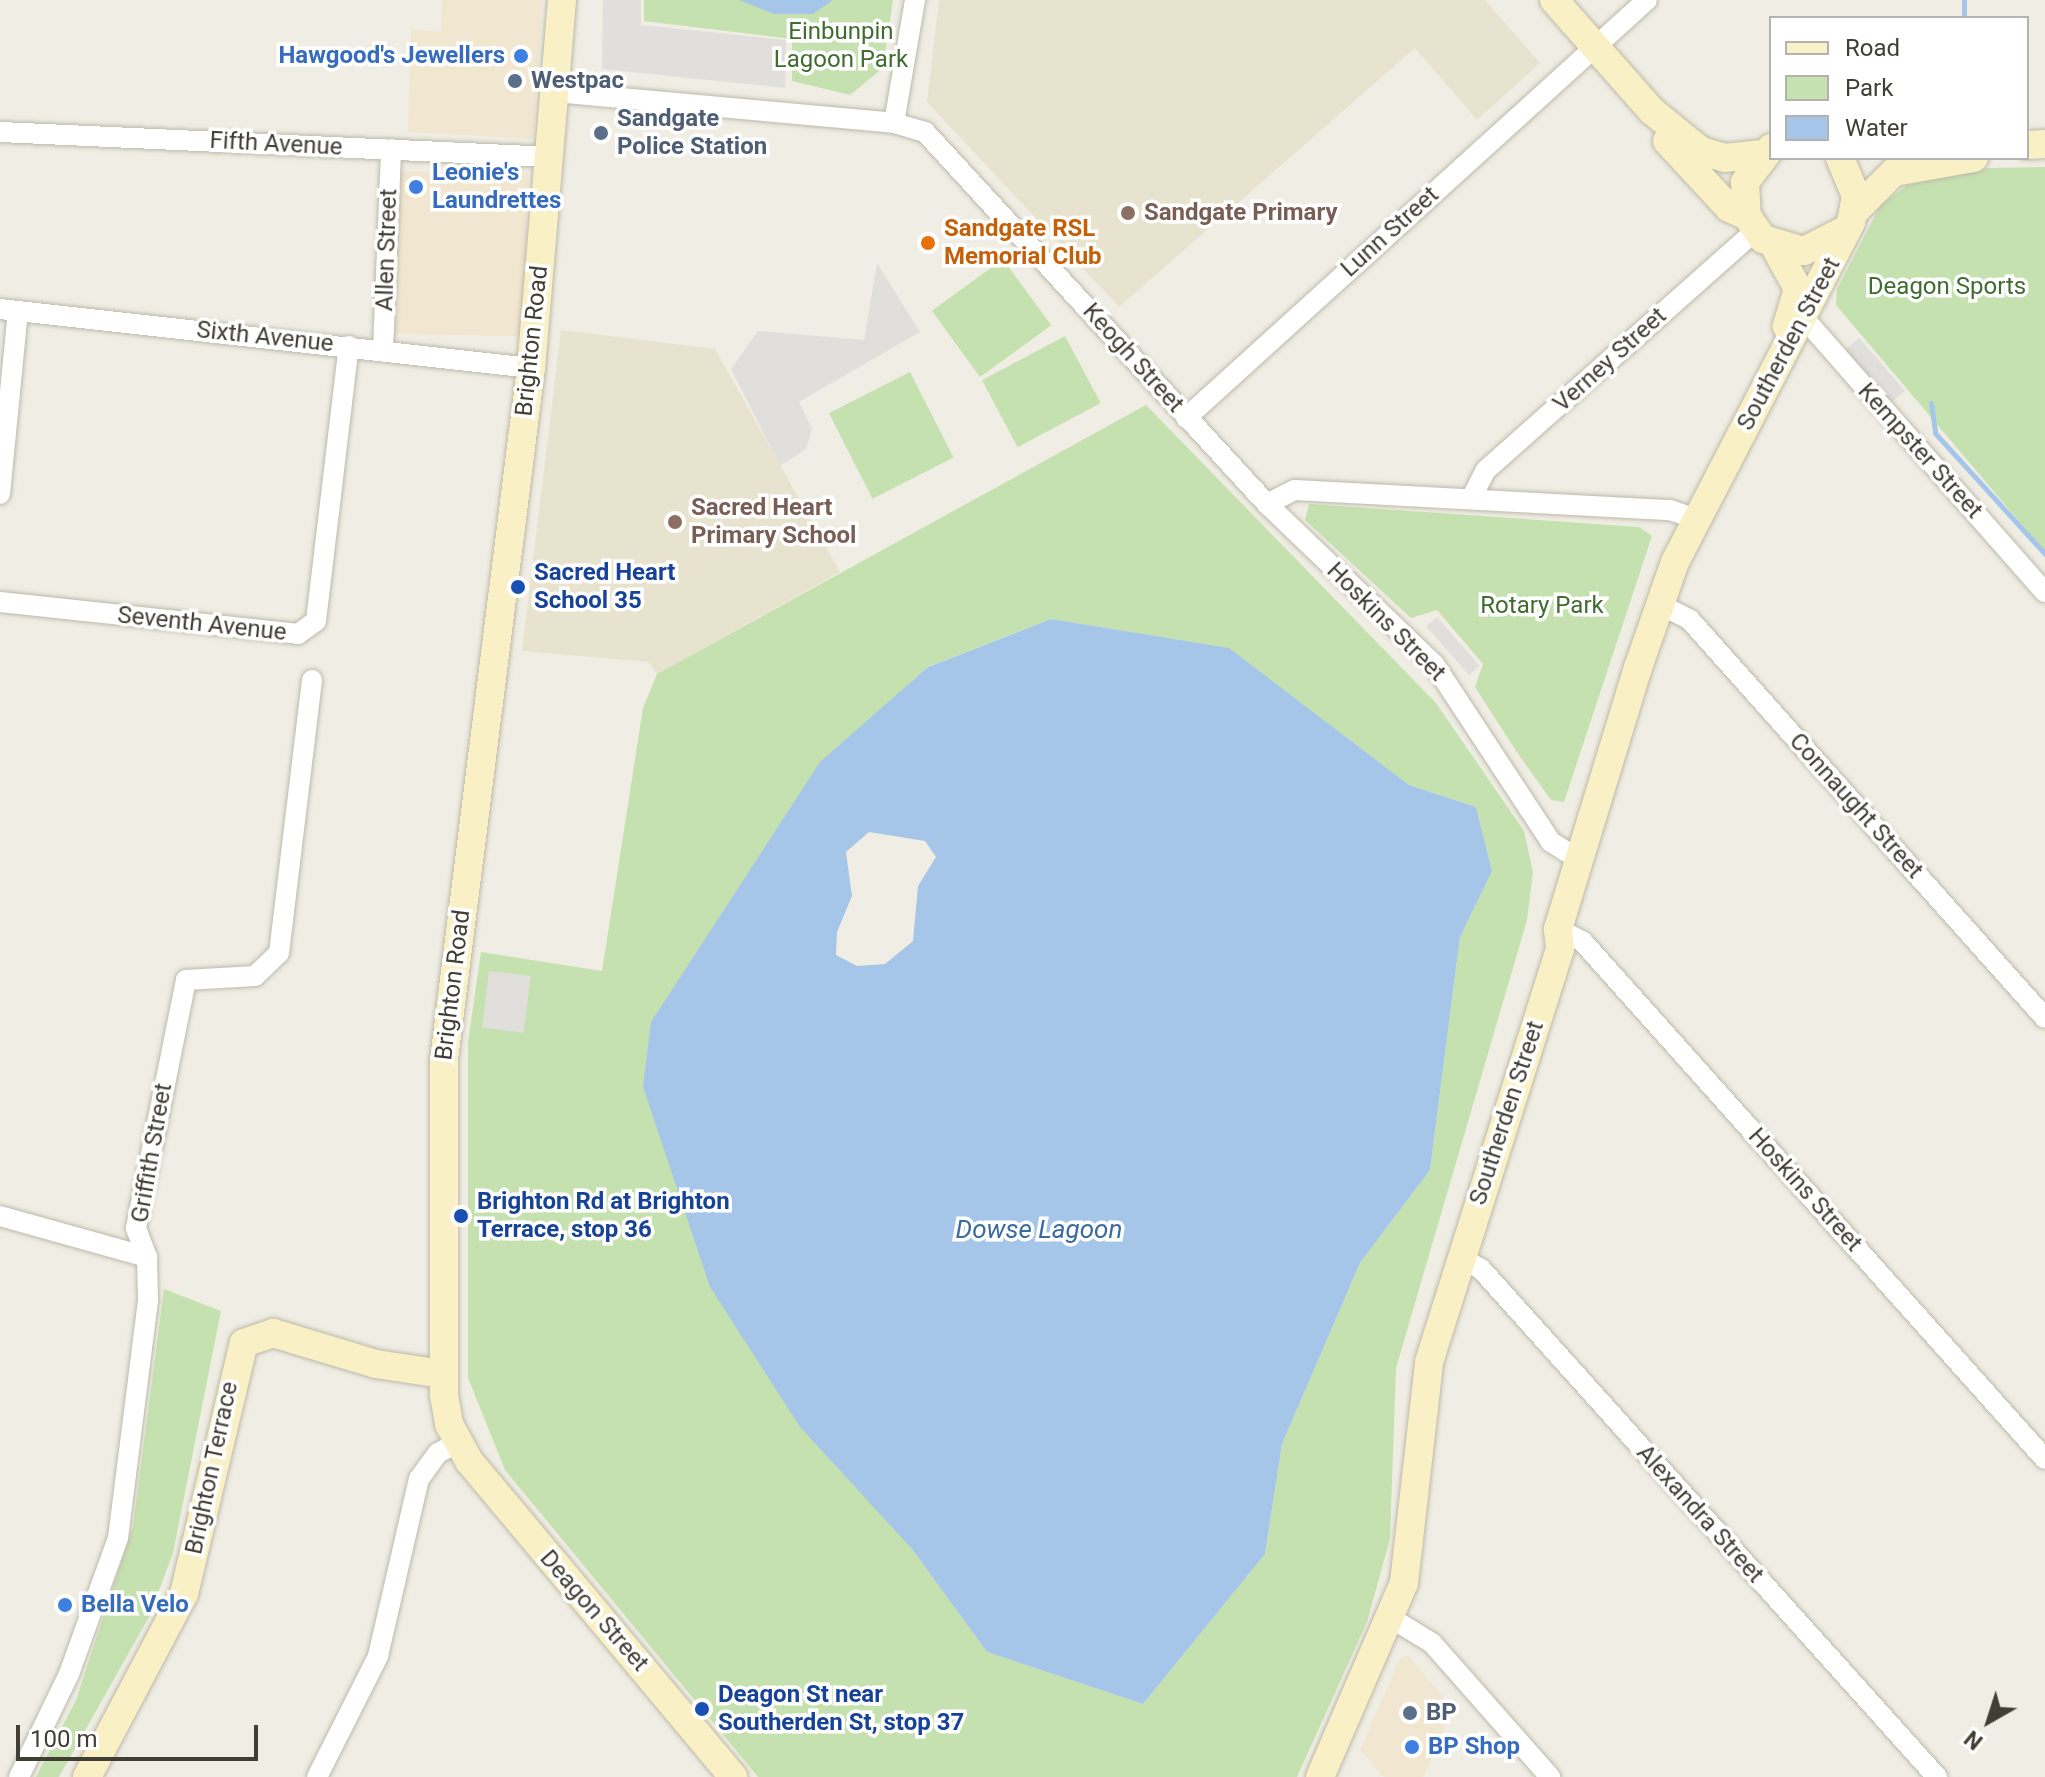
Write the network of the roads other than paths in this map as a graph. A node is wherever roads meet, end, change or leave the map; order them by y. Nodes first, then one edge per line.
1 (562, 0) edge
2 (583, 0) edge
3 (915, 0) edge
4 (1554, 0) edge
5 (1647, 0) edge
6 (1595, 46) junction
7 (562, 92) junction
8 (1652, 111) junction
9 (894, 123) junction
10 (0, 132) edge
11 (391, 149) junction
12 (1767, 151) edge
13 (552, 157) junction
14 (1841, 160) edge
15 (1963, 160) edge
16 (1851, 220) junction
17 (1759, 231) junction
18 (9, 310) edge
19 (1800, 315) junction
20 (349, 346) junction
21 (383, 351) junction
22 (531, 368) junction
23 (1186, 418) junction
24 (0, 494) edge
25 (1472, 497) junction
26 (1267, 504) junction
27 (1696, 519) junction
28 (2045, 592) edge
29 (0, 602) edge
30 (1659, 604) junction
31 (312, 680) dead end
32 (1580, 860) junction
33 (1558, 929) junction
34 (2045, 1018) edge
35 (0, 1216) edge
36 (147, 1257) junction
37 (1460, 1257) junction
38 (443, 1374) junction
39 (457, 1443) junction
40 (2045, 1459) edge
41 (1391, 1618) junction
42 (19, 1777) edge
43 (87, 1777) edge
44 (317, 1777) edge
45 (733, 1777) edge
46 (1320, 1777) edge
47 (1550, 1777) edge
48 (1937, 1777) edge

1 - 7 main road, Brighton Road
2 - 7 main road, Brighton Road
3 - 9 street
4 - 6 main road
5 - 6 street, Lunn Street
6 - 8 main road
6 - 23 street, Lunn Street
7 - 9 street, Keogh Street
7 - 13 main road, Brighton Road
8 - 12 main road
8 - 17 main road
9 - 23 street, Keogh Street
10 - 11 street, Fifth Avenue
11 - 13 street, Fifth Avenue
11 - 21 street, Allen Street
12 - 17 main road
13 - 22 main road, Brighton Road
14 - 16 main road
15 - 16 main road
16 - 17 main road
16 - 19 main road, Southerden Street
17 - 19 main road, Southerden Street
17 - 25 street, Verney Street
18 - 20 street, Sixth Avenue
18 - 24 street
19 - 27 main road, Southerden Street
19 - 28 street, Kempster Street
20 - 21 street, Sixth Avenue
20 - 29 street, Seventh Avenue
21 - 22 street, Sixth Avenue
22 - 38 main road, Brighton Road
23 - 26 street, Keogh Street
25 - 26 street
25 - 27 street
26 - 32 street, Hoskins Street
27 - 30 main road, Southerden Street
30 - 32 main road, Southerden Street
30 - 34 street, Connaught Street
31 - 36 street, Griffith Street
32 - 33 main road, Southerden Street
33 - 37 main road, Southerden Street
33 - 40 street, Hoskins Street
35 - 36 street
36 - 42 street, Griffith Street
37 - 41 main road, Southerden Street
37 - 48 street, Alexandra Street
38 - 39 main road, Brighton Road
38 - 43 main road, Brighton Terrace
39 - 44 street
39 - 45 main road, Deagon Street
41 - 46 main road, Southerden Street
41 - 47 street

